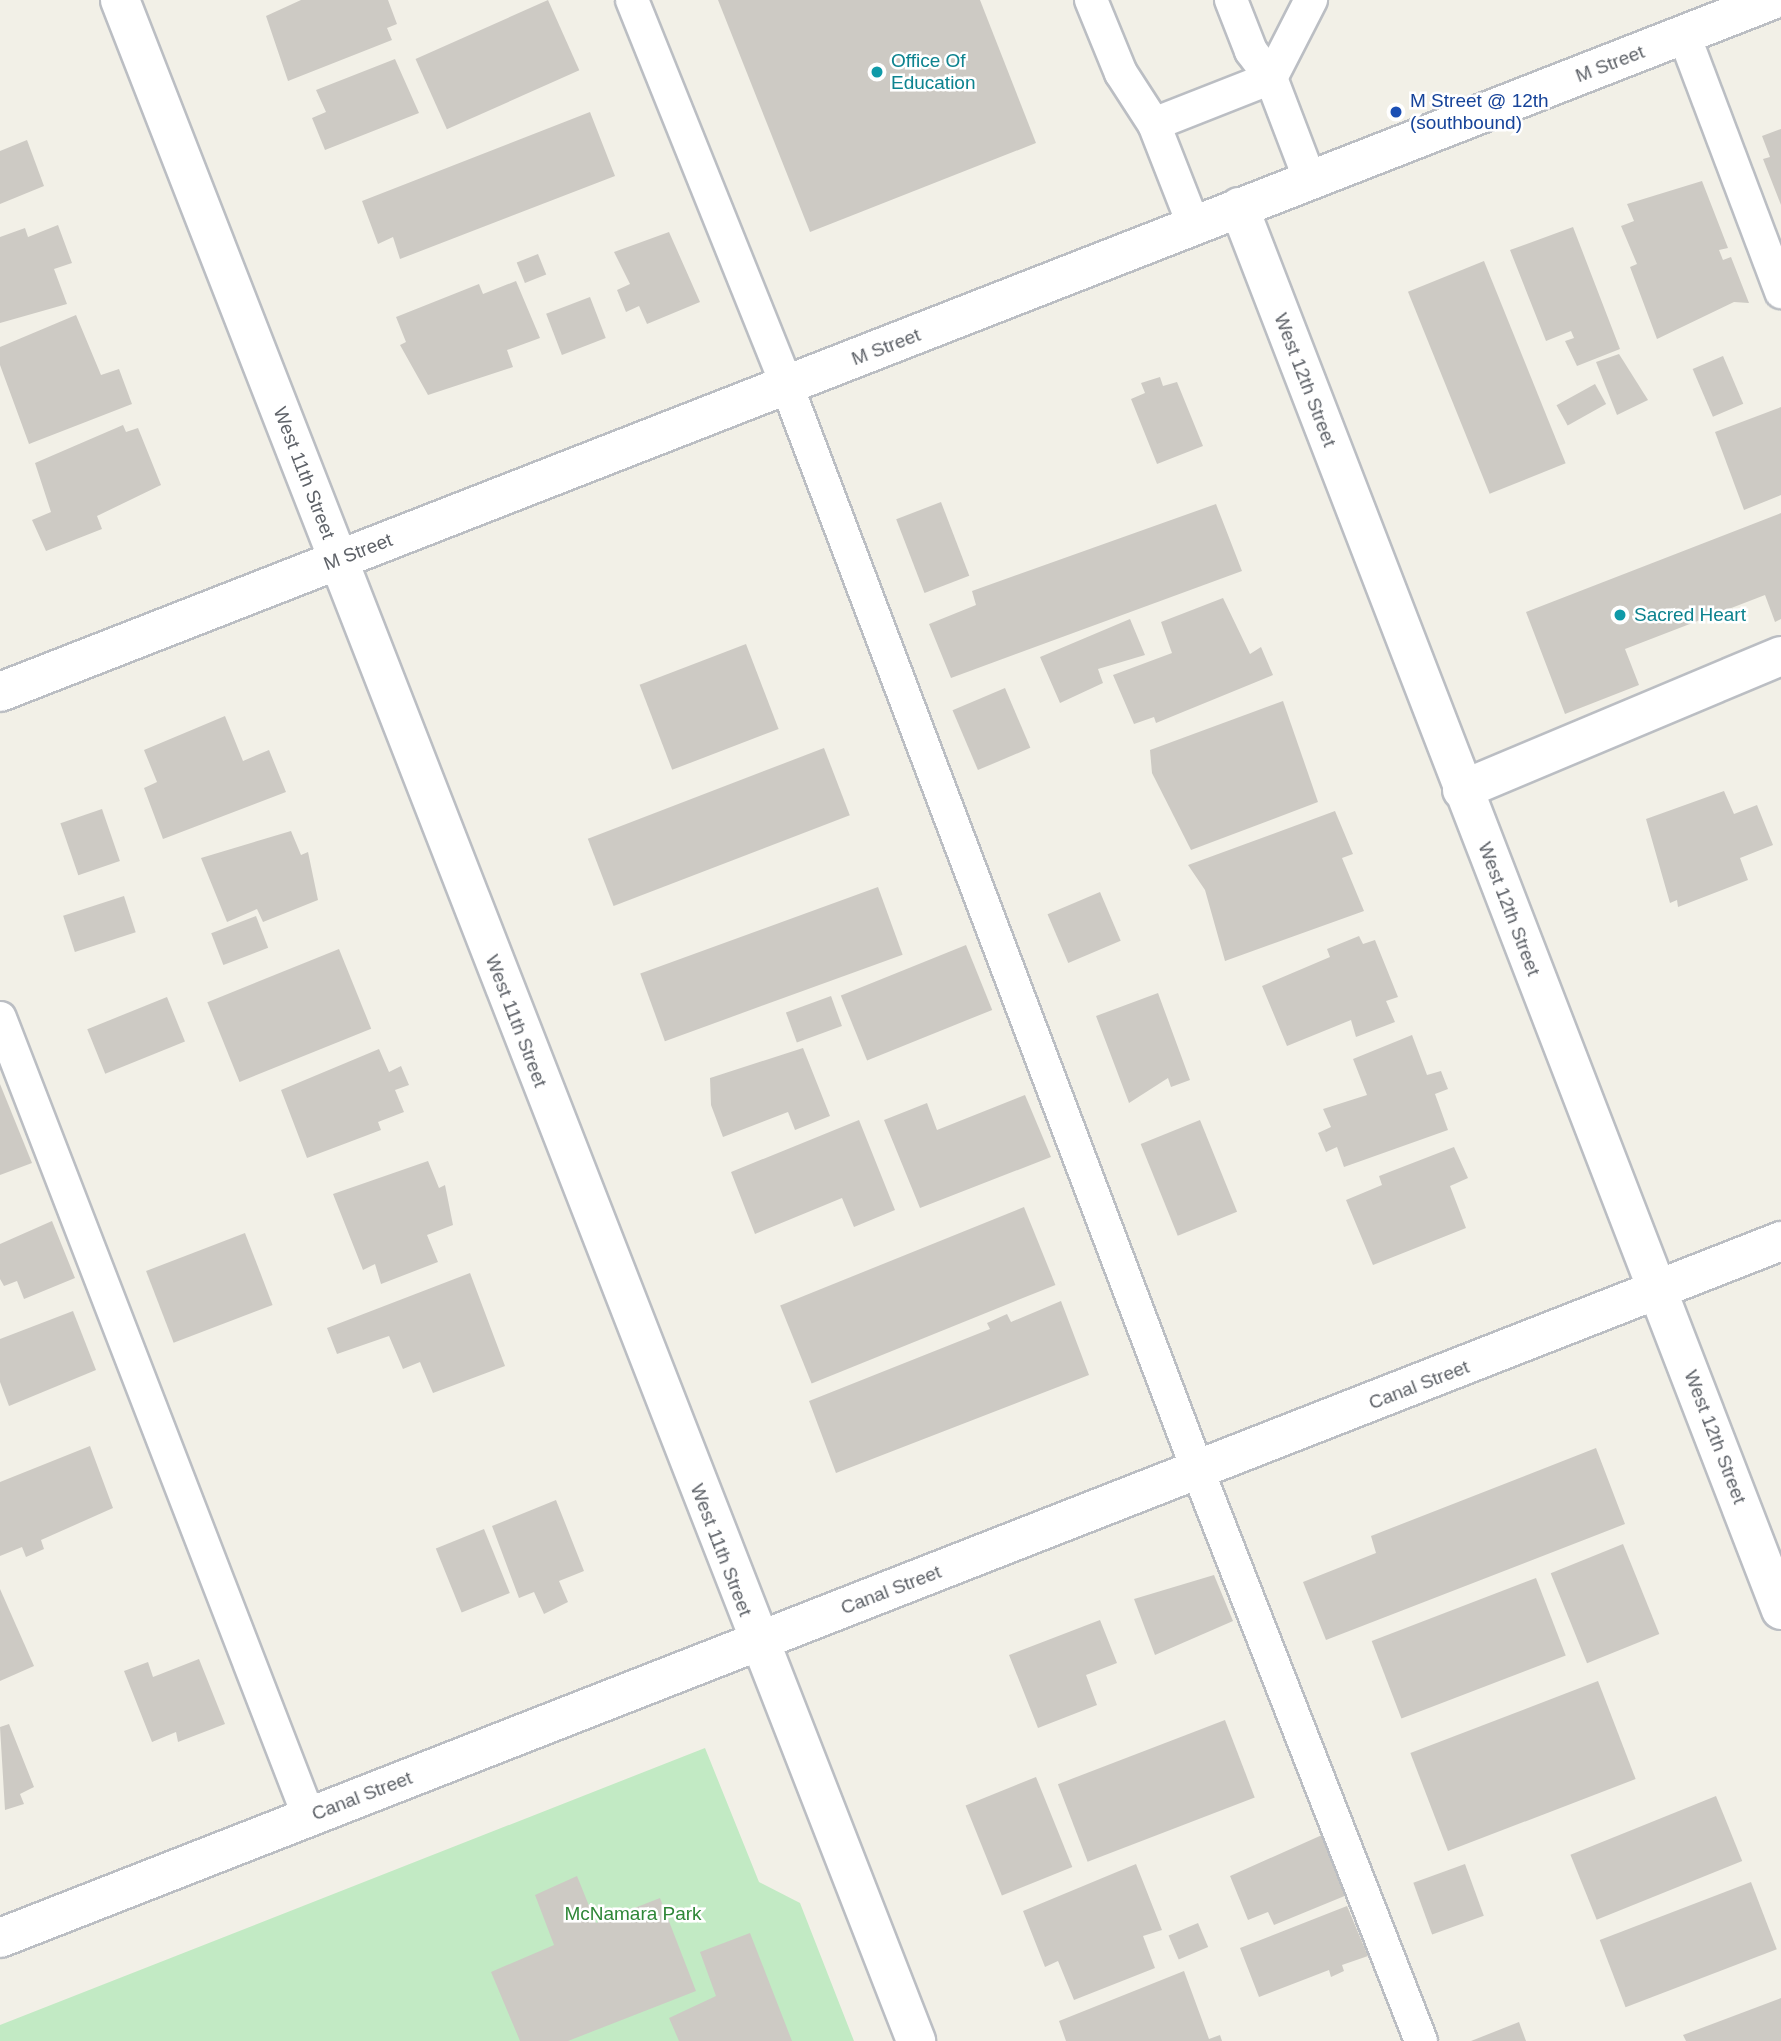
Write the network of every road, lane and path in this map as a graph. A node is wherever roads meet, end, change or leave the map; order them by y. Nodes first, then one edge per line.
1 (120, 0) edge
2 (632, 0) edge
3 (1091, 0) edge
4 (1231, 0) edge
5 (1311, 0) edge
6 (1772, 0) edge
7 (1684, 35) junction
8 (1271, 78) junction
9 (1154, 124) junction
10 (1310, 180) junction
11 (1239, 207) junction
12 (1194, 226) junction
13 (1781, 292) edge
14 (787, 386) junction
15 (337, 559) junction
16 (1781, 656) edge
17 (0, 692) edge
18 (1462, 790) junction
19 (0, 1018) edge
20 (1781, 1241) edge
21 (1659, 1292) junction
22 (1198, 1471) junction
23 (1781, 1609) edge
24 (757, 1642) junction
25 (309, 1817) junction
26 (0, 1938) edge
27 (916, 2041) edge
28 (1421, 2041) edge

1 - 15 street, West 11th Street
2 - 14 lane
3 - 9 lane
4 - 8 lane
5 - 8 lane
6 - 7 street, M Street
7 - 10 street, M Street
7 - 13 lane
8 - 9 lane
8 - 10 lane
9 - 12 lane
10 - 11 street, M Street
11 - 12 street, M Street
11 - 18 street, West 12th Street
12 - 14 street, M Street
14 - 15 street, M Street
14 - 22 lane
15 - 17 street, M Street
15 - 24 street, West 11th Street
16 - 18 street
18 - 21 street, West 12th Street
19 - 25 lane
20 - 21 street, Canal Street
21 - 22 street, Canal Street
21 - 23 street, West 12th Street
22 - 24 street, Canal Street
22 - 28 lane
24 - 25 street, Canal Street
24 - 27 street, West 11th Street
25 - 26 street, Canal Street

